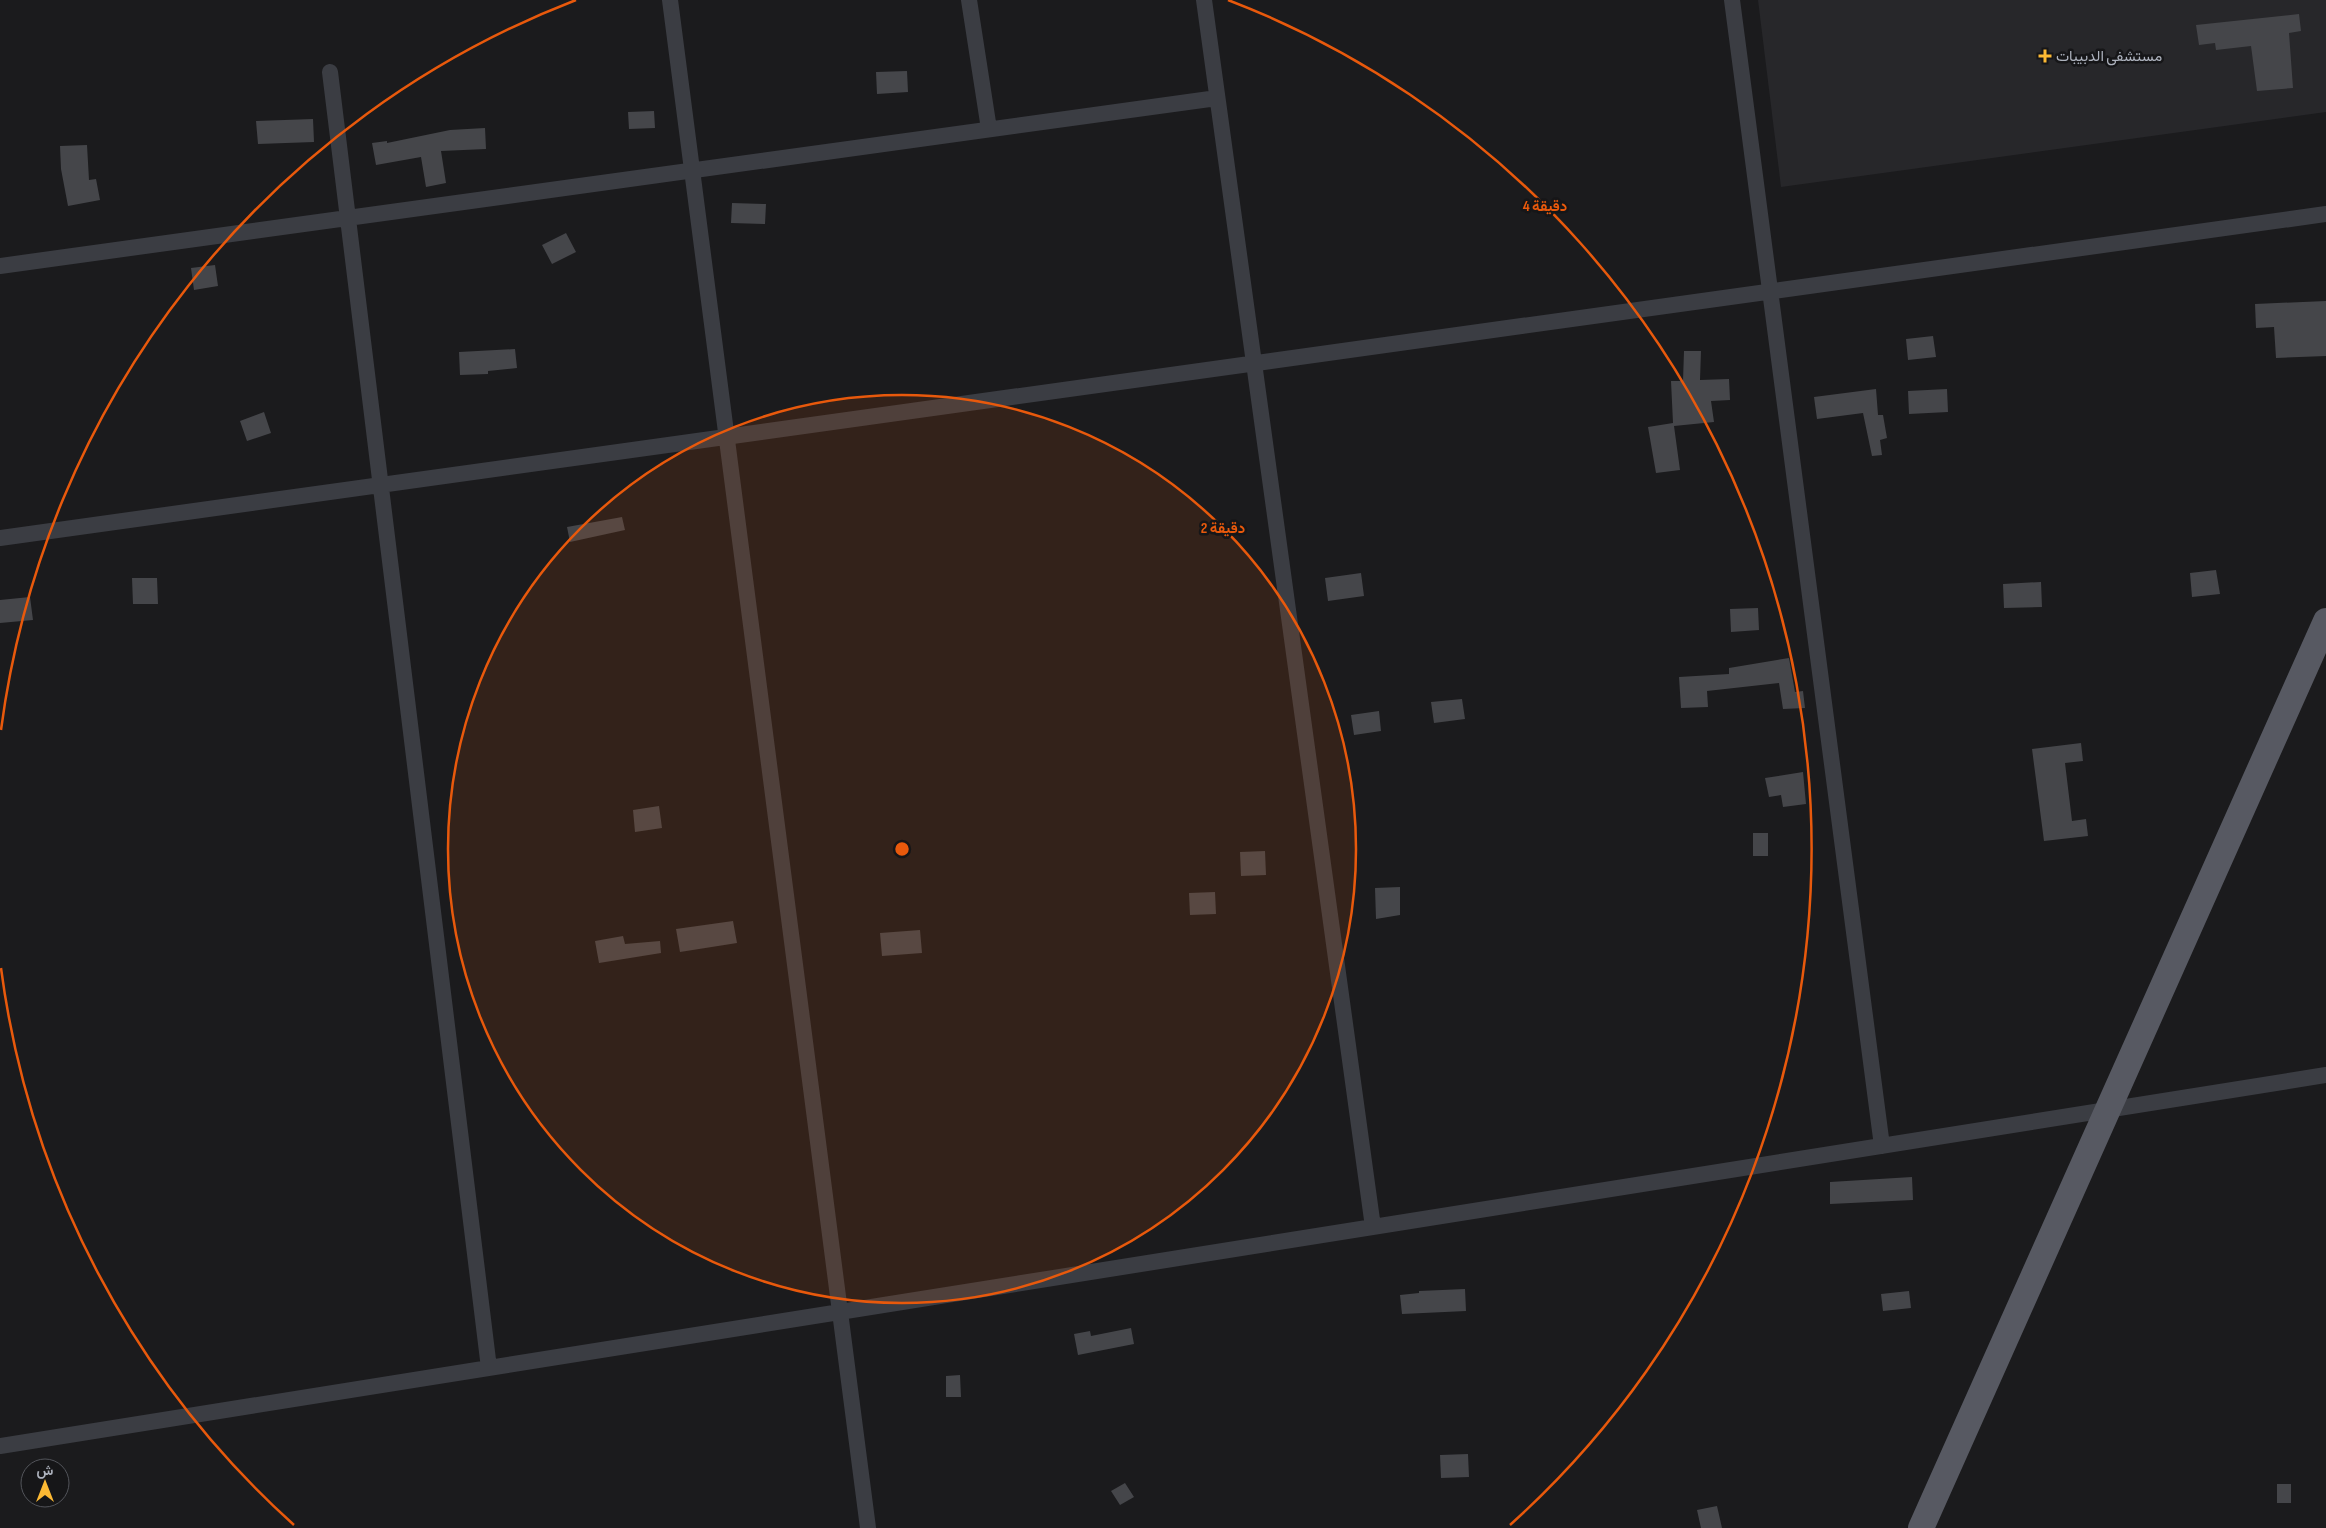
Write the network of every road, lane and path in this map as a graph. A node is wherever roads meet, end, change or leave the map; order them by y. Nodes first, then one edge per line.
1 (670, 0) edge
2 (969, 0) edge
3 (1204, 0) edge
4 (1732, 0) edge
5 (330, 72) dead end
6 (1217, 98) junction
7 (989, 129) junction
8 (692, 170) junction
9 (2326, 214) edge
10 (348, 218) junction
11 (0, 266) edge
12 (1770, 292) junction
13 (1254, 364) junction
14 (726, 437) junction
15 (381, 485) junction
16 (0, 538) edge
17 (2326, 621) edge
18 (2326, 1075) edge
19 (2108, 1110) junction
20 (1882, 1146) junction
21 (1373, 1227) junction
22 (840, 1312) junction
23 (489, 1368) junction
24 (0, 1446) edge
25 (868, 1528) edge
26 (1921, 1528) edge

1 - 8 street
2 - 7 street
3 - 6 street
4 - 12 street
5 - 10 street
6 - 7 street
6 - 13 street
7 - 8 street
8 - 10 street
8 - 14 street
9 - 12 street
10 - 11 street
10 - 15 street
12 - 13 street
12 - 20 street
13 - 14 street
13 - 21 street
14 - 15 street
14 - 22 street
15 - 16 street
15 - 23 street
17 - 19 main road
18 - 19 street
19 - 20 street
19 - 26 main road
20 - 21 street
21 - 22 street
22 - 23 street
22 - 25 street
23 - 24 street

